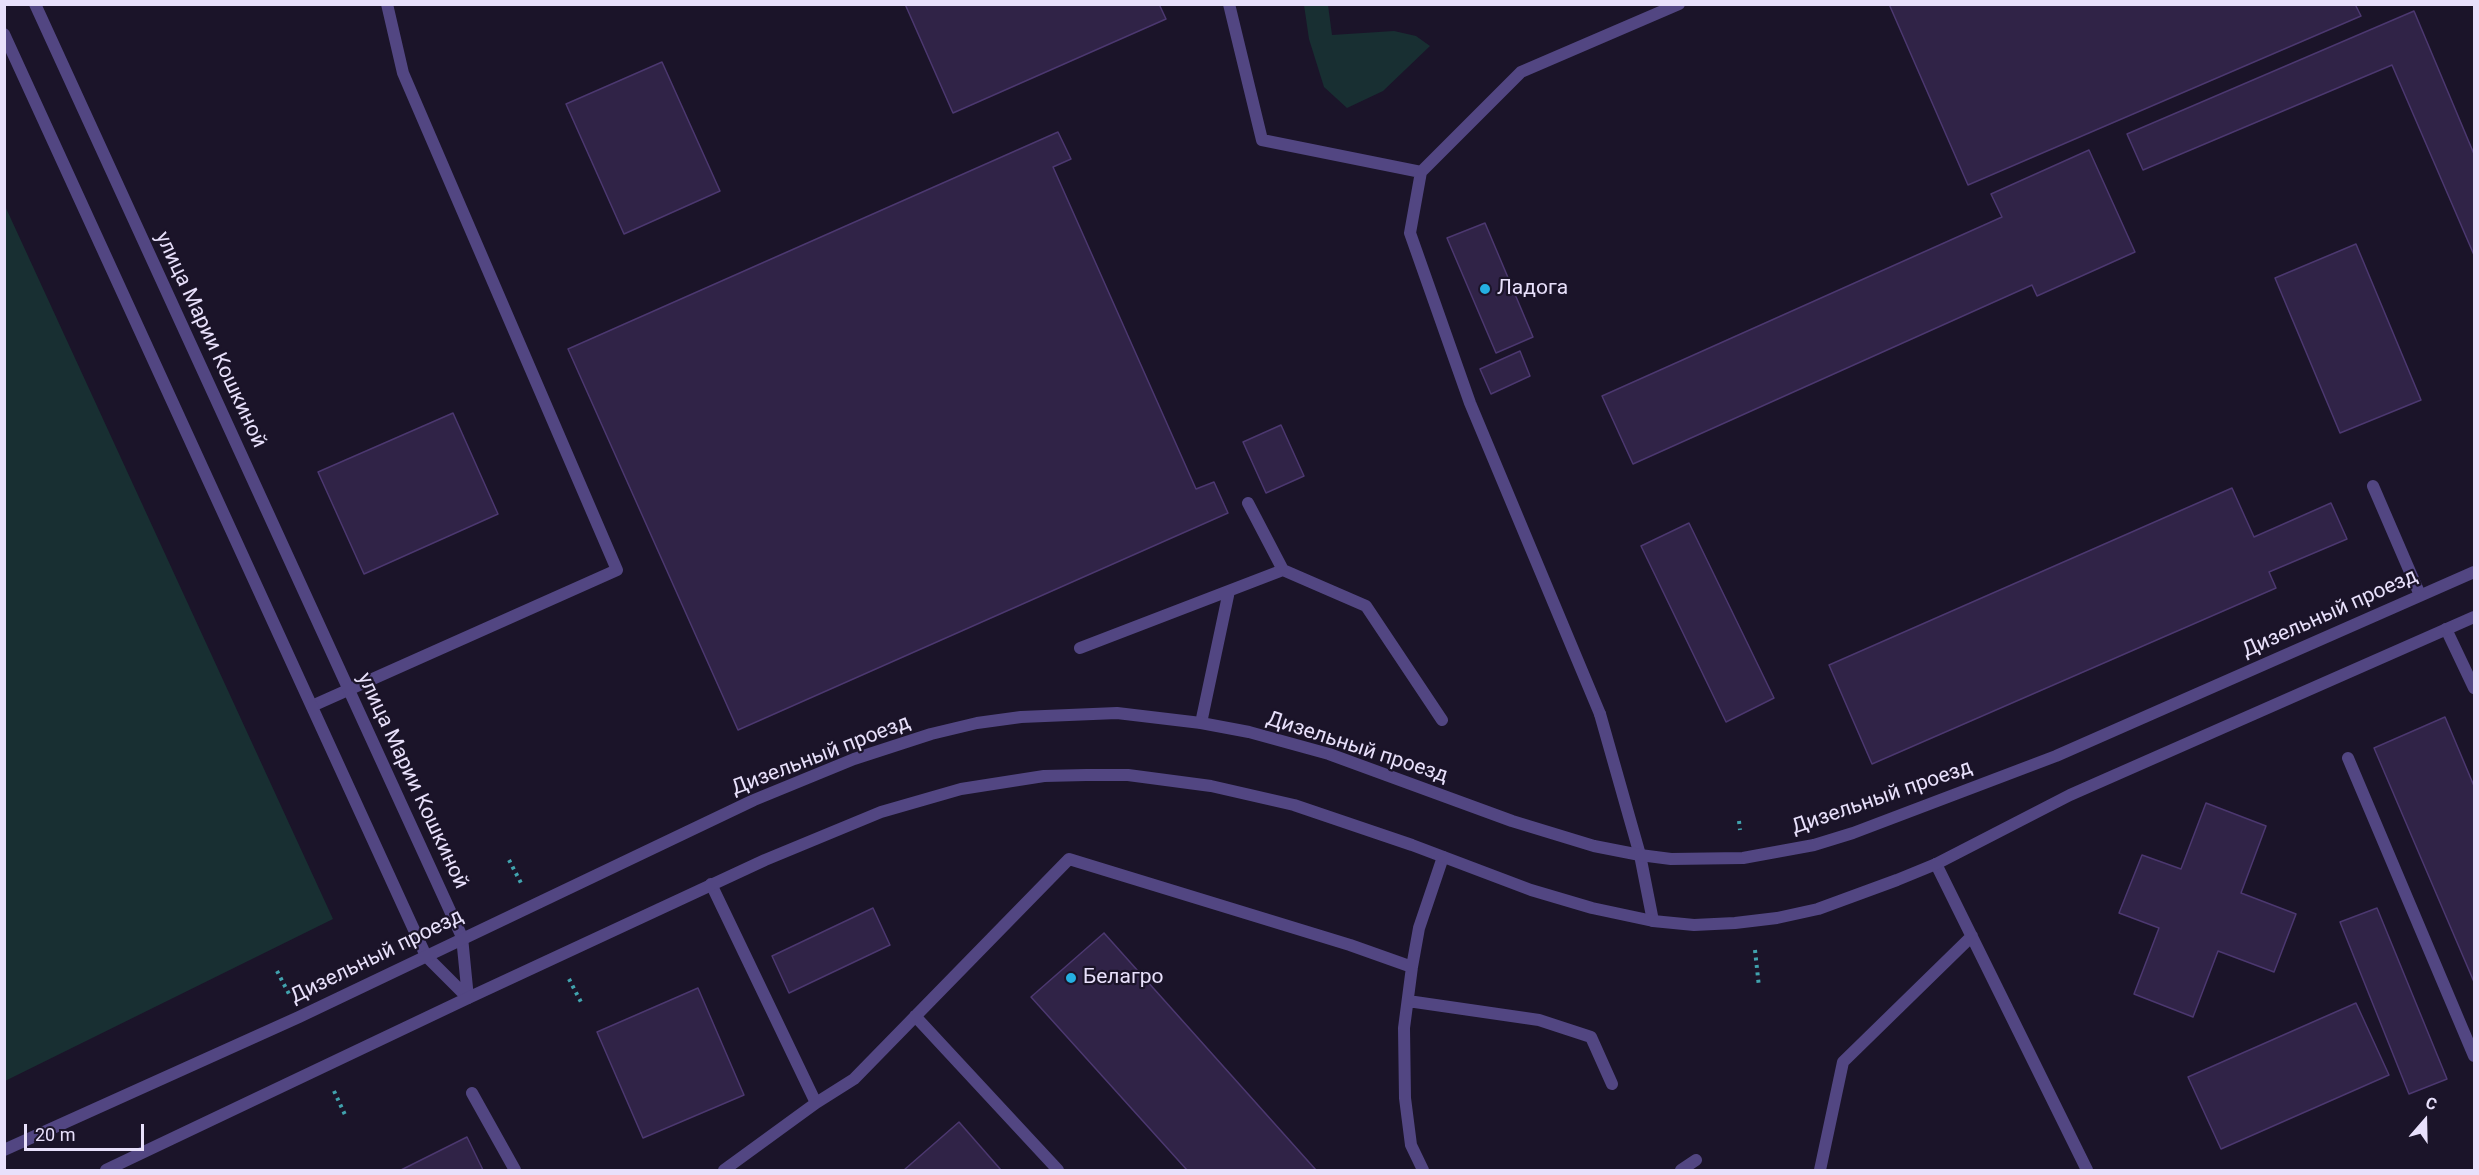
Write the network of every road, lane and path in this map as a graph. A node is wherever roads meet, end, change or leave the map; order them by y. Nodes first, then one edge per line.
1 (35, 4) edge
2 (387, 4) edge
3 (1228, 4) edge
4 (1679, 4) edge
5 (4, 34) edge
6 (1420, 172) junction
7 (2373, 486) dead end
8 (1248, 503) dead end
9 (1282, 570) junction
10 (2475, 572) edge
11 (1229, 591) junction
12 (2420, 595) junction
13 (2475, 617) edge
14 (2446, 630) junction
15 (1080, 648) dead end
16 (2475, 688) edge
17 (349, 690) junction
18 (312, 706) junction
19 (1442, 720) dead end
20 (1201, 723) junction
21 (2348, 758) dead end
22 (1739, 821) dead end
23 (1740, 830) dead end
24 (1640, 855) junction
25 (1443, 857) junction
26 (509, 860) dead end
27 (1936, 864) junction
28 (521, 883) dead end
29 (711, 884) junction
30 (1653, 921) junction
31 (1972, 936) junction
32 (462, 937) junction
33 (1755, 950) dead end
34 (426, 956) junction
35 (1412, 967) junction
36 (277, 971) dead end
37 (569, 978) dead end
38 (1759, 987) dead end
39 (289, 995) dead end
40 (468, 998) junction
41 (1408, 1000) junction
42 (582, 1004) dead end
43 (915, 1016) junction
44 (2475, 1056) edge
45 (1612, 1084) dead end
46 (333, 1090) dead end
47 (472, 1093) dead end
48 (816, 1103) junction
49 (346, 1117) dead end
50 (4, 1150) edge
51 (1696, 1160) dead end
52 (106, 1170) edge
53 (514, 1170) edge
54 (724, 1170) edge
55 (1058, 1170) edge
56 (1423, 1170) edge
57 (1682, 1170) edge
58 (1820, 1170) edge
59 (2086, 1170) edge

1 - 17 street, улица Марии Кошкиной
2 - 17 street
3 - 6 street
4 - 6 street
5 - 18 street
6 - 24 street
7 - 12 street
8 - 9 street
9 - 11 street
9 - 19 street
10 - 12 street, Дизельный проезд
11 - 15 street
11 - 20 street
12 - 24 street, Дизельный проезд
13 - 14 street
14 - 16 street
14 - 27 street
17 - 18 street
17 - 32 street, улица Марии Кошкиной
18 - 34 street
20 - 24 street, Дизельный проезд
20 - 32 street, Дизельный проезд
21 - 44 street
22 - 23 path
24 - 30 street
25 - 29 street
25 - 30 street
25 - 35 street
26 - 28 path
27 - 30 street
27 - 31 street
29 - 40 street
29 - 48 street
31 - 58 street
31 - 59 street
32 - 34 street, Дизельный проезд
32 - 40 street, улица Марии Кошкиной
33 - 38 path
34 - 40 street
34 - 50 street, Дизельный проезд
35 - 41 street
35 - 43 street
36 - 39 path
37 - 42 path
40 - 52 street
41 - 45 street
41 - 56 street
43 - 48 street
43 - 55 street
46 - 49 path
47 - 53 street
48 - 54 street
51 - 57 street

